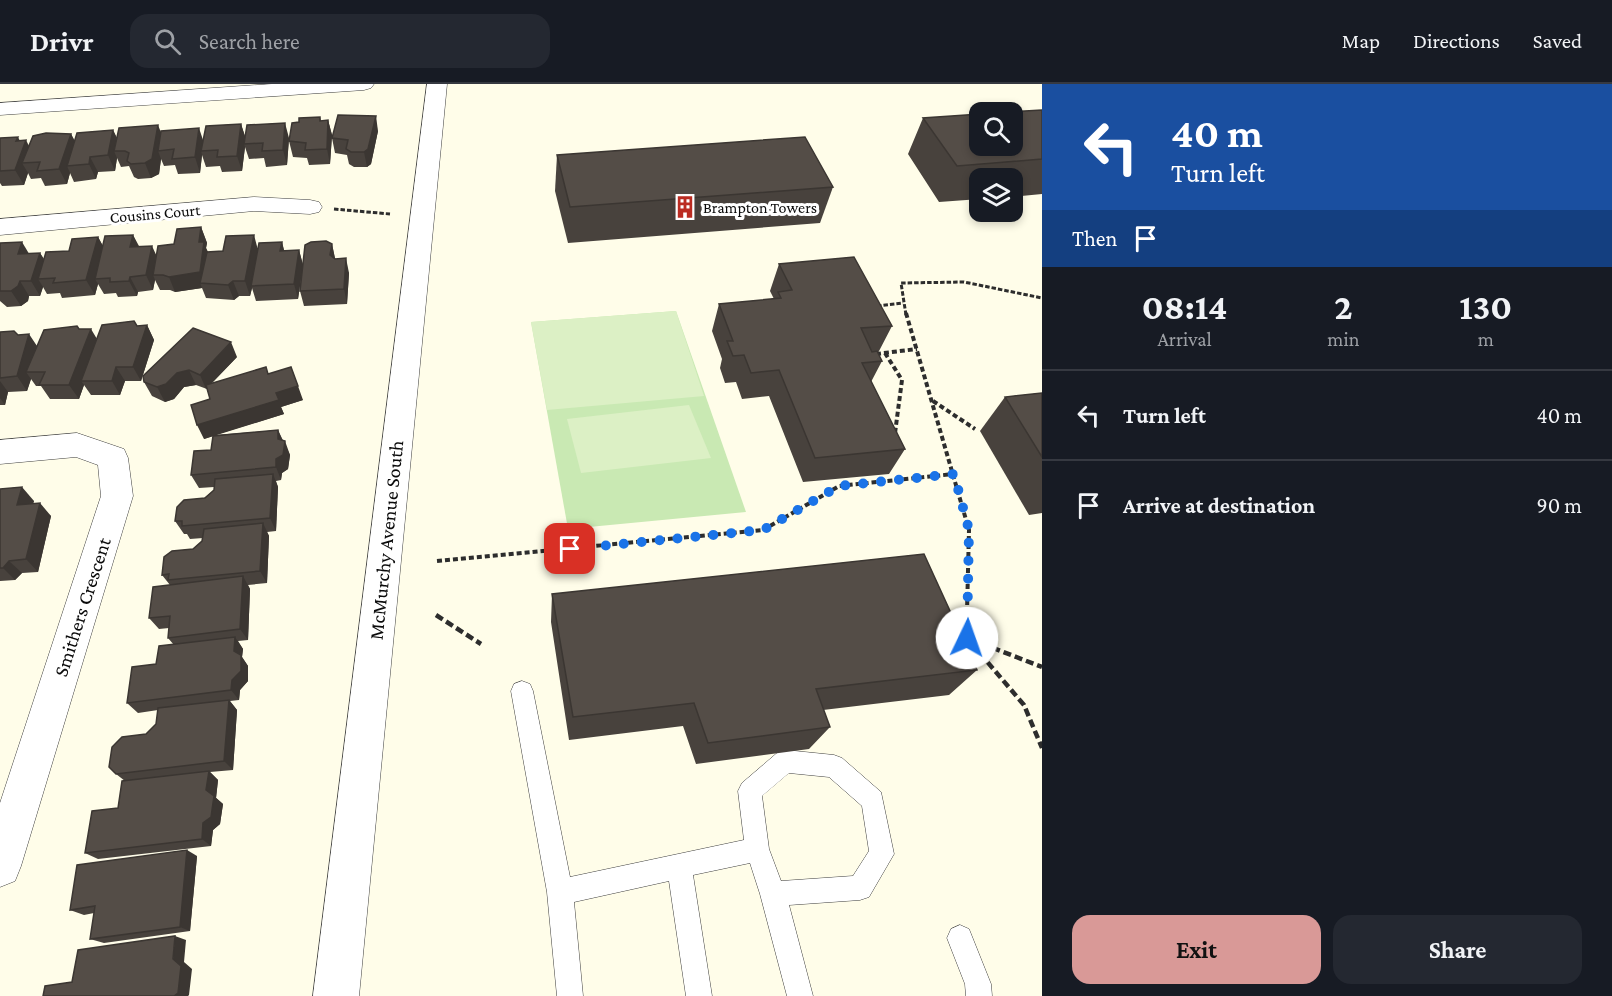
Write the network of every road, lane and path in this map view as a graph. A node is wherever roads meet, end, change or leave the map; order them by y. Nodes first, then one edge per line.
1 (364, 84) edge
2 (437, 84) edge
3 (0, 109) edge
4 (310, 207) joint
5 (390, 214) dead end
6 (0, 227) edge
7 (1042, 298) edge
8 (903, 303) junction
9 (872, 306) edge
10 (917, 349) junction
11 (885, 353) junction
12 (868, 355) edge
13 (933, 400) junction
14 (975, 429) dead end
15 (894, 436) edge
16 (0, 452) edge
17 (954, 474) junction
18 (437, 561) dead end
19 (436, 615) dead end
20 (967, 638) junction
21 (481, 644) dead end
22 (1042, 667) edge
23 (522, 691) dead end
24 (1042, 748) edge
25 (757, 849) junction
26 (0, 866) edge
27 (679, 866) junction
28 (560, 892) junction
29 (773, 894) junction
30 (960, 938) dead end
31 (336, 996) edge
32 (570, 996) edge
33 (699, 996) edge
34 (800, 996) edge
35 (978, 996) edge

1 - 3 street
2 - 31 street, McMurchy Avenue South
4 - 5 path
4 - 6 street, Cousins Court
7 - 8 path
8 - 9 path
8 - 10 path
10 - 11 path
10 - 13 path
11 - 12 path
11 - 15 path
13 - 14 path
13 - 17 path
16 - 26 street, Smithers Crescent
17 - 18 path
17 - 20 path
19 - 21 path
20 - 22 path
20 - 24 path
23 - 28 lane
25 - 27 lane
25 - 29 lane
25 - 29 lane
27 - 28 lane
27 - 33 lane
28 - 32 lane
29 - 34 lane
30 - 35 lane

